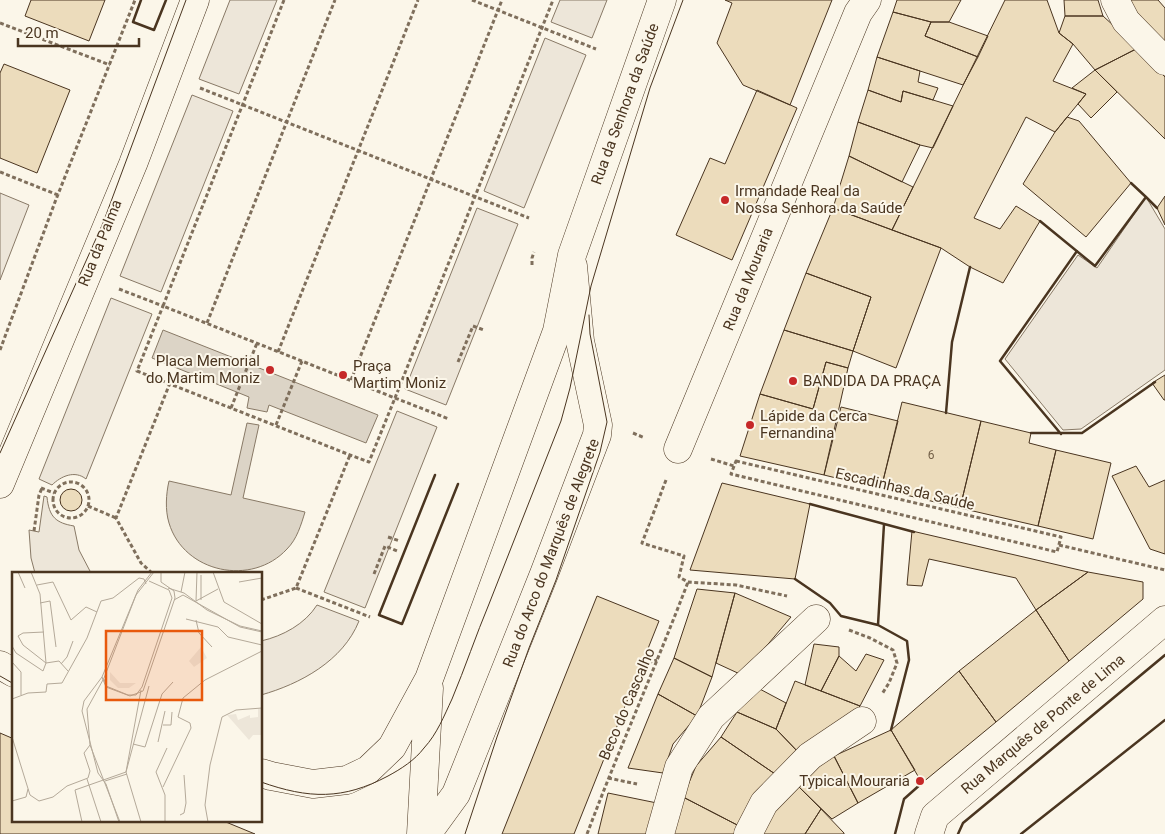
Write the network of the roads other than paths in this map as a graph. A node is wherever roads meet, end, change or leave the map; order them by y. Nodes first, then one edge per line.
1 (195, 0) edge
2 (662, 0) edge
3 (867, 0) edge
4 (1115, 0) edge
5 (1165, 61) edge
6 (572, 255) junction
7 (678, 449) road end
8 (0, 484) edge
9 (816, 619) dead end
10 (1165, 620) edge
11 (0, 665) edge
12 (12, 672) edge
13 (429, 679) junction
14 (862, 720) dead end
15 (262, 773) edge
16 (421, 834) edge
17 (428, 834) edge
18 (660, 834) edge
19 (748, 834) edge
20 (929, 834) edge

1 - 8 main road, Rua da Palma
2 - 6 main road, Rua da Senhora da Saúde
3 - 7 main road, Rua da Mouraria
4 - 5 main road
6 - 13 main road
6 - 17 main road, Rua do Arco do Marquês de Alegrete
9 - 18 main road
10 - 20 main road, Rua Marquês de Ponte de Lima
11 - 12 main road
13 - 15 main road
13 - 16 main road
14 - 19 main road

